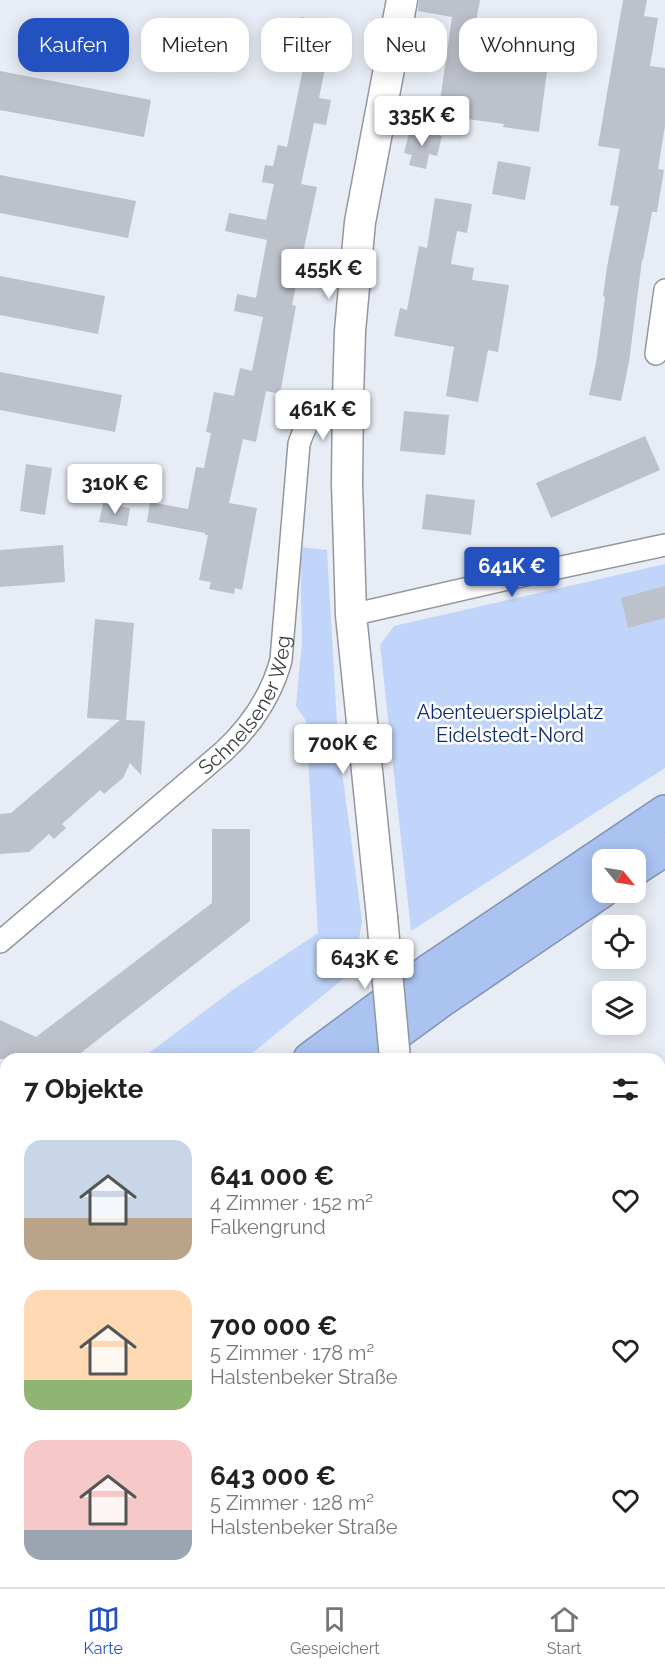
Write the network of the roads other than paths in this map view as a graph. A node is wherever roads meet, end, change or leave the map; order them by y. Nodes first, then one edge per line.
1 (402, 0) edge
2 (665, 290) edge
3 (656, 354) dead end
4 (348, 398) junction
5 (665, 545) edge
6 (352, 622) junction
7 (665, 812) edge
8 (665, 849) edge
9 (646, 861) edge
10 (592, 897) edge
11 (0, 942) edge
12 (318, 1053) edge
13 (369, 1053) edge
14 (394, 1053) edge

1 - 4 street
2 - 3 street
4 - 6 street
4 - 11 street, Schnelsener Weg
5 - 6 street
6 - 14 street, bridge
7 - 12 highway
8 - 9 highway
10 - 13 highway

